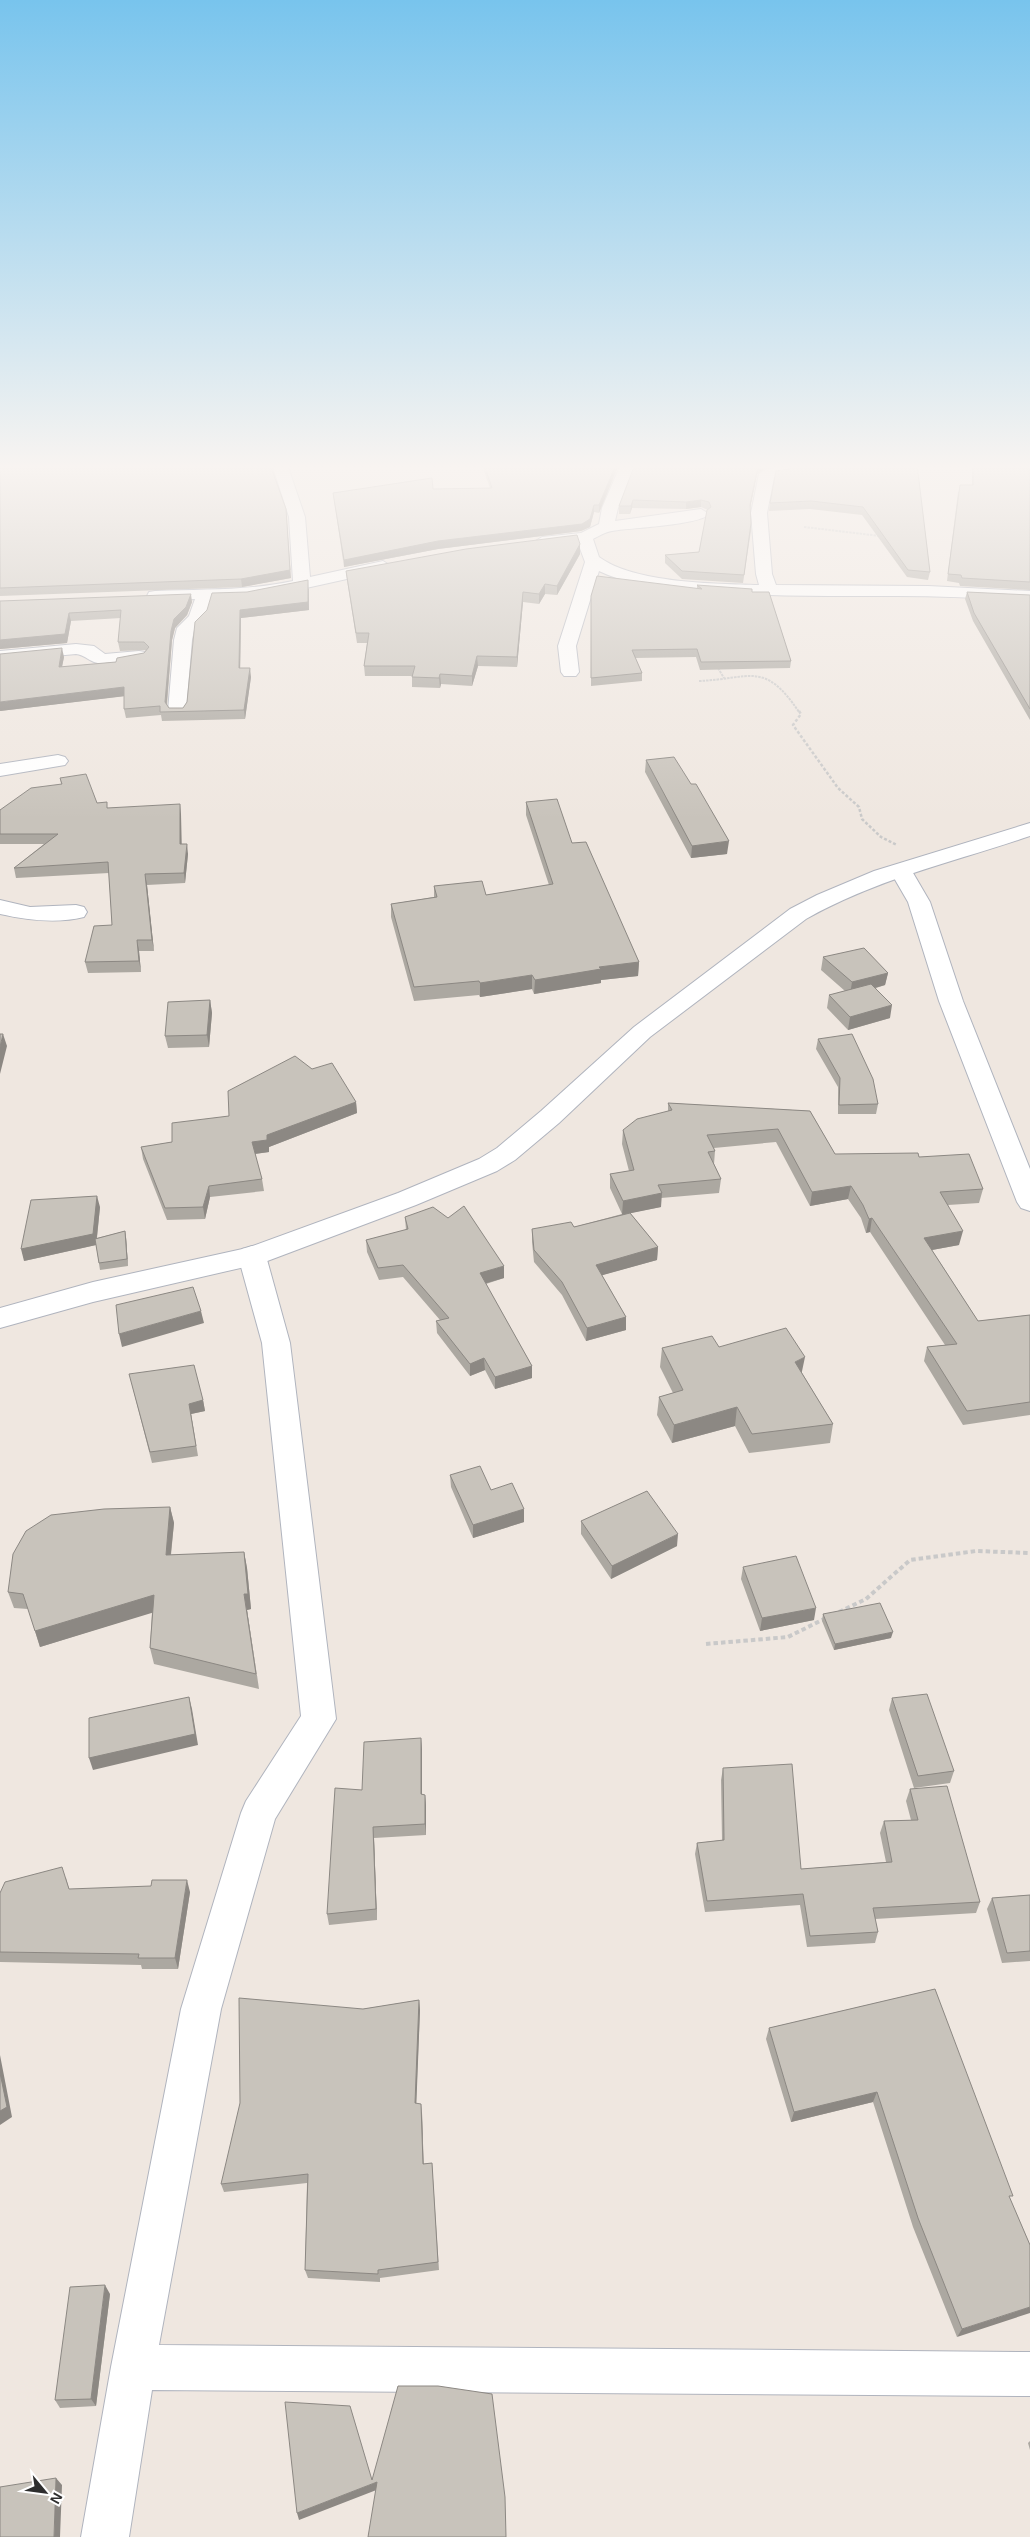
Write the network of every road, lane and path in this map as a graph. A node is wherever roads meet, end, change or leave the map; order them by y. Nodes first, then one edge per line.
1 (301, 582) edge
2 (587, 582) edge
3 (674, 582) edge
4 (766, 582) edge
5 (768, 590) junction
6 (205, 594) junction
7 (1030, 596) edge
8 (137, 597) edge
9 (0, 656) edge
10 (139, 656) edge
11 (715, 661) edge
12 (570, 672) dead end
13 (724, 678) junction
14 (699, 681) dead end
15 (177, 711) edge
16 (58, 761) dead end
17 (0, 770) edge
18 (1030, 829) edge
19 (910, 868) junction
20 (0, 907) edge
21 (76, 912) dead end
22 (1030, 1202) edge
23 (252, 1256) junction
24 (0, 1318) edge
25 (1030, 1553) edge
26 (706, 1644) dead end
27 (133, 2367) junction
28 (1030, 2374) edge
29 (106, 2537) edge

1 - 6 street
2 - 12 street
3 - 5 street
4 - 5 street
5 - 7 street
6 - 8 street
6 - 15 street
9 - 10 street
11 - 13 path
13 - 14 path
13 - 19 path
16 - 17 street
18 - 19 street
19 - 22 street
19 - 23 street
20 - 21 street
23 - 24 street
23 - 27 street
25 - 26 path
27 - 28 street
27 - 29 street

